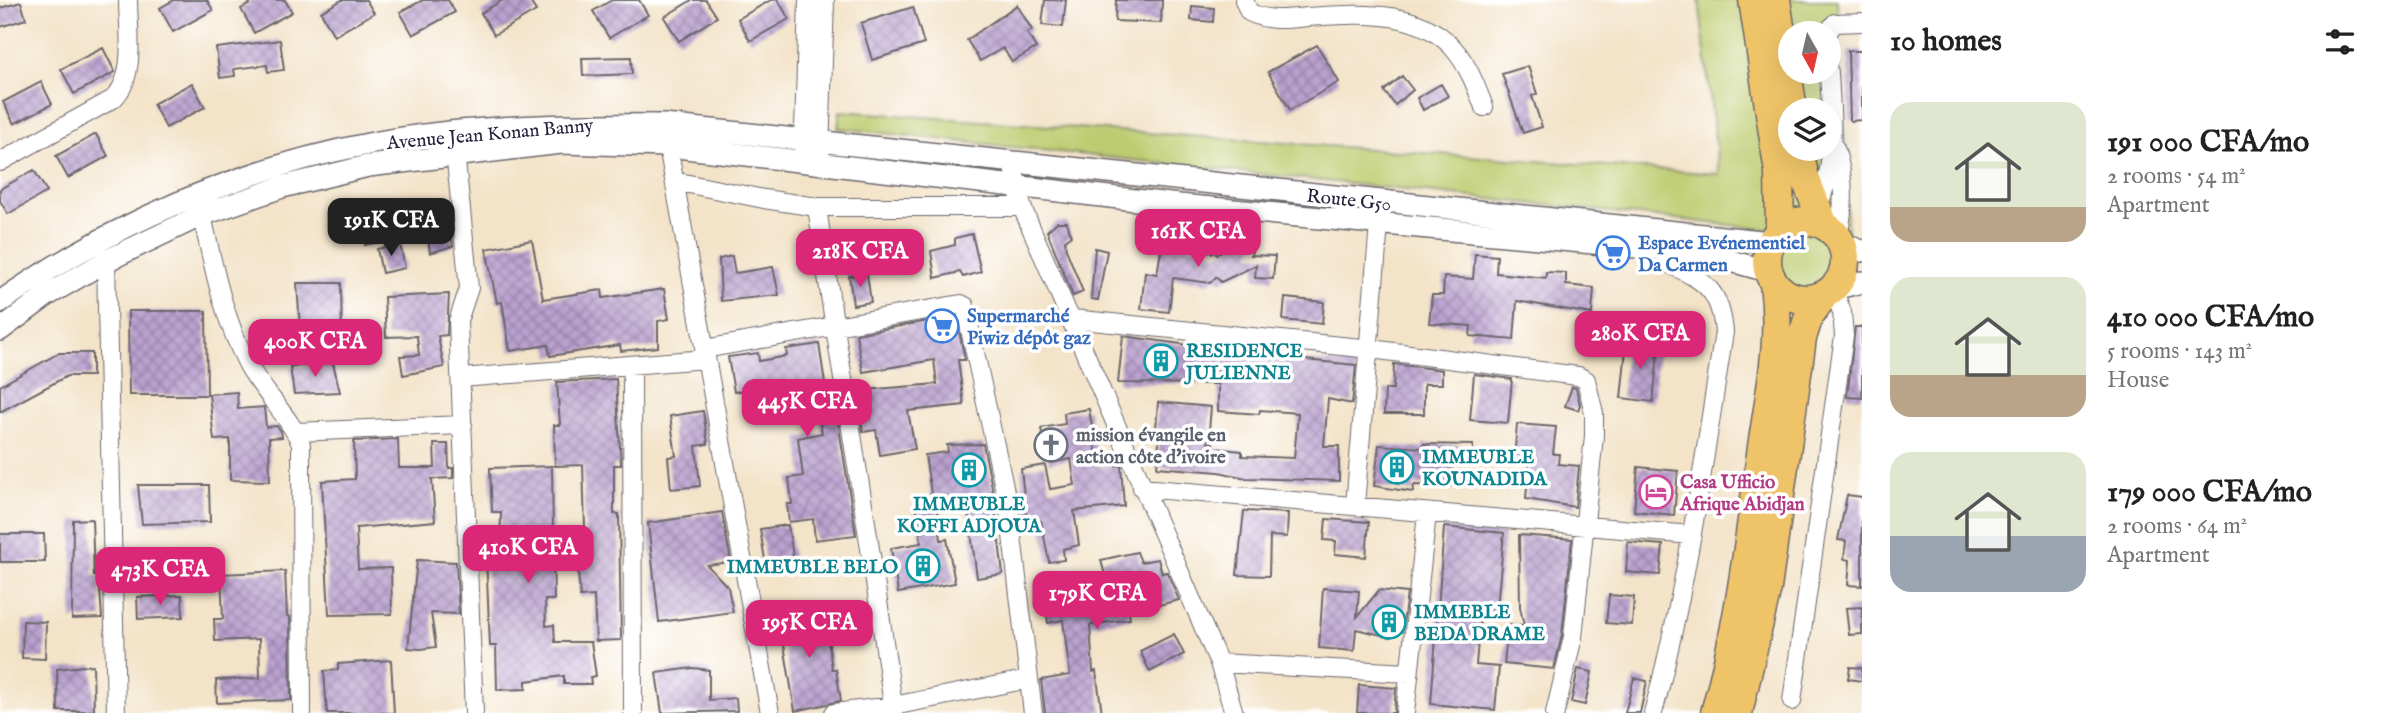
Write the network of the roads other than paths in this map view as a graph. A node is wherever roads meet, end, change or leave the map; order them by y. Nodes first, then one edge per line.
1 (128, 0) edge
2 (808, 0) edge
3 (825, 0) edge
4 (1244, 0) edge
5 (1753, 0) edge
6 (1776, 0) edge
7 (1862, 22) edge
8 (1841, 23) edge
9 (1791, 98) edge
10 (1484, 107) dead end
11 (812, 140) junction
12 (454, 143) junction
13 (668, 146) junction
14 (1804, 161) edge
15 (1830, 161) edge
16 (1839, 161) edge
17 (0, 162) edge
18 (1012, 162) junction
19 (811, 163) junction
20 (674, 181) junction
21 (1016, 186) junction
22 (200, 205) junction
23 (817, 206) junction
24 (1022, 207) junction
25 (1379, 225) junction
26 (1837, 233) edge
27 (1775, 236) junction
28 (1664, 249) junction
29 (106, 261) junction
30 (1771, 277) junction
31 (1862, 282) edge
32 (1829, 291) junction
33 (0, 302) edge
34 (1072, 319) junction
35 (834, 325) junction
36 (0, 330) edge
37 (1370, 349) junction
38 (705, 354) junction
39 (632, 365) junction
40 (461, 378) junction
41 (463, 425) junction
42 (296, 432) junction
43 (1142, 488) junction
44 (1354, 505) junction
45 (1427, 514) junction
46 (1583, 524) junction
47 (1692, 535) junction
48 (1219, 663) junction
49 (1409, 673) junction
50 (1029, 679) junction
51 (1793, 701) dead end
52 (893, 706) junction
53 (116, 713) edge
54 (302, 713) edge
55 (474, 713) edge
56 (633, 713) edge
57 (771, 713) edge
58 (834, 713) edge
59 (1033, 713) edge
60 (1234, 713) edge
61 (1405, 713) edge
62 (1555, 713) edge
63 (1653, 713) edge
64 (1715, 713) edge
65 (1738, 713) edge

1 - 17 street
2 - 11 street
3 - 11 street
4 - 10 street
5 - 27 highway
6 - 9 highway
7 - 8 street
11 - 12 street, Avenue Jean Konan Banny
11 - 18 street, Route G50
11 - 19 street
12 - 13 street, Avenue Jean Konan Banny
12 - 22 street, Avenue Jean Konan Banny
12 - 40 street
13 - 19 street, Avenue Jean Konan Banny
13 - 20 street
14 - 26 highway
15 - 26 street
16 - 26 street
18 - 21 street
18 - 27 street, Route G50
19 - 21 street, Route G50
20 - 23 street
20 - 38 street
21 - 24 street
21 - 25 street, Route G50
22 - 29 street, Avenue Jean Konan Banny
22 - 33 street, Avenue Jean Konan Banny
22 - 42 street
23 - 24 street
23 - 35 street
24 - 34 street
25 - 28 street, Route G50
25 - 37 street
26 - 27 highway
26 - 32 highway
27 - 30 highway
28 - 30 street, Route G50
28 - 47 street
29 - 36 street, Avenue Jean Konan Banny
29 - 53 street
30 - 32 highway
30 - 64 highway
31 - 32 street
32 - 51 street
32 - 65 highway
34 - 37 street
34 - 43 street
35 - 38 street
35 - 50 street
35 - 52 street
37 - 44 street
37 - 46 street
38 - 39 street
38 - 57 street
39 - 40 street
39 - 56 street
40 - 41 street
41 - 42 street
41 - 55 street
42 - 54 street
43 - 44 street
43 - 48 street
44 - 45 street
45 - 46 street
45 - 49 street
46 - 47 street
46 - 62 street
47 - 63 street
48 - 49 street
48 - 60 street
49 - 61 street
50 - 52 street
50 - 59 street
52 - 58 street

